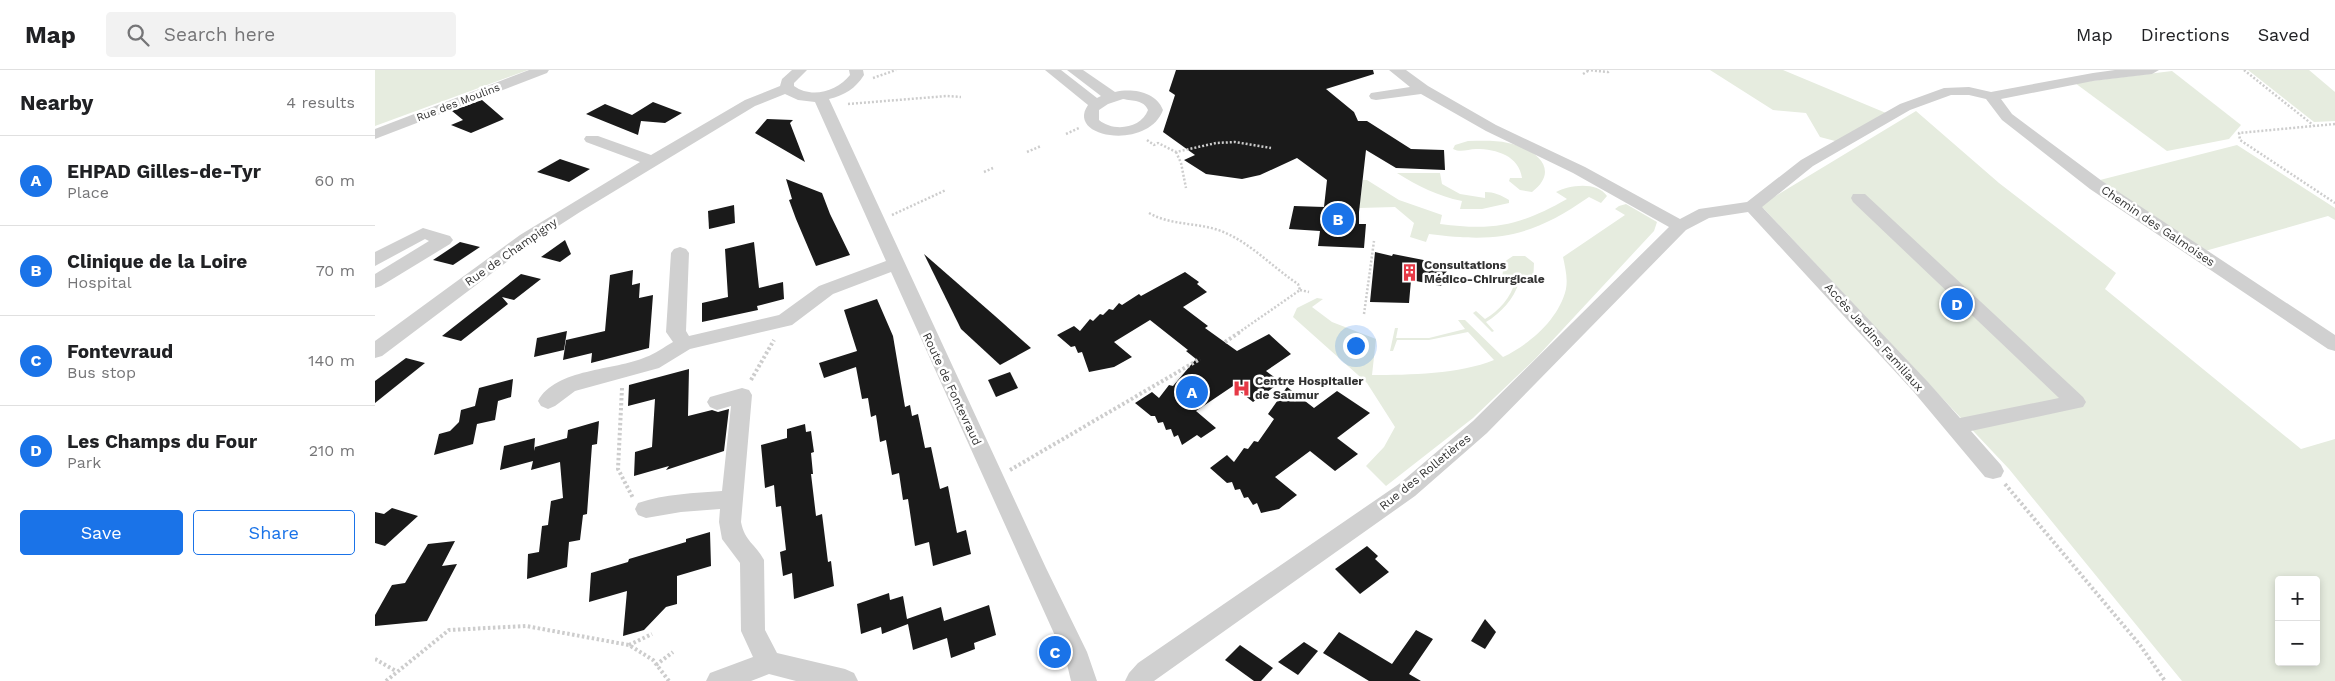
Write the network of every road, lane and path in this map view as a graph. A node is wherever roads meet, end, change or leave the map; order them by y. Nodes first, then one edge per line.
1 (542, 70) edge
2 (800, 70) edge
3 (1052, 70) edge
4 (1074, 70) edge
5 (1396, 70) edge
6 (1587, 70) edge
7 (1610, 70) edge
8 (2152, 70) edge
9 (2244, 70) edge
10 (861, 72) edge
11 (1583, 74) dead end
12 (787, 88) junction
13 (1423, 89) junction
14 (820, 96) junction
15 (1376, 96) dead end
16 (1991, 96) junction
17 (961, 97) dead end
18 (1112, 97) junction
19 (848, 104) dead end
20 (1097, 104) junction
21 (2335, 124) edge
22 (1085, 125) dead end
23 (2313, 125) junction
24 (375, 134) edge
25 (1066, 134) dead end
26 (592, 139) dead end
27 (1146, 140) dead end
28 (1041, 146) dead end
29 (1271, 148) dead end
30 (1027, 152) dead end
31 (1176, 152) junction
32 (652, 161) junction
33 (993, 168) dead end
34 (984, 172) dead end
35 (1186, 188) dead end
36 (946, 190) dead end
37 (1859, 198) dead end
38 (2335, 203) edge
39 (1752, 206) junction
40 (900, 211) dead end
41 (1149, 213) dead end
42 (1680, 226) junction
43 (1374, 241) dead end
44 (680, 254) dead end
45 (375, 260) edge
46 (895, 264) junction
47 (375, 282) edge
48 (1300, 290) junction
49 (1309, 292) dead end
50 (1364, 314) dead end
51 (785, 320) junction
52 (1225, 342) dead end
53 (684, 344) junction
54 (2335, 344) edge
55 (375, 351) edge
56 (1200, 359) dead end
57 (626, 368) junction
58 (742, 395) junction
59 (548, 401) dead end
60 (717, 402) dead end
61 (1955, 428) junction
62 (1993, 471) joint
63 (994, 479) junction
64 (732, 499) junction
65 (646, 509) joint
66 (652, 634) dead end
67 (629, 646) junction
68 (673, 652) dead end
69 (375, 659) edge
70 (769, 663) junction
71 (656, 665) junction
72 (396, 671) junction
73 (732, 671) edge
74 (386, 681) edge
75 (669, 681) edge
76 (845, 681) edge
77 (1084, 681) edge
78 (1138, 681) edge
79 (2165, 681) edge

1 - 24 street, Rue des Moulins
2 - 12 street
3 - 20 street
4 - 18 street
5 - 13 street
6 - 7 path
6 - 11 path
8 - 16 street
9 - 23 path
10 - 14 street
12 - 14 street
12 - 32 street, Rue de Champigny
13 - 15 street
13 - 42 street
14 - 46 street, Route de Fontevraud
16 - 39 street
16 - 54 street, Chemin des Galmoises
17 - 19 path
18 - 20 street
18 - 20 street
21 - 23 path
22 - 25 path
23 - 38 path
26 - 32 street
27 - 31 path
28 - 30 path
29 - 31 path
31 - 35 path
32 - 55 street, Rue de Champigny
33 - 34 path
36 - 40 path
37 - 61 street
39 - 42 street
39 - 61 street, Accès Jardins Familiaux
41 - 48 path
42 - 78 street, Rue des Rolletières
43 - 50 path
44 - 53 street
45 - 47 street
46 - 51 street
46 - 63 street, Route de Fontevraud
48 - 49 path
48 - 52 path
51 - 53 street
51 - 58 path
53 - 57 street
56 - 63 path
57 - 59 street
57 - 65 path
58 - 60 street
58 - 64 street
61 - 62 street, Accès Jardins Familiaux
62 - 79 path
63 - 77 street, Route de Fontevraud
64 - 65 street
64 - 70 street
66 - 67 path
67 - 71 path
67 - 72 path
68 - 71 path
69 - 72 path
70 - 73 street
70 - 76 street
71 - 75 path
72 - 74 path

